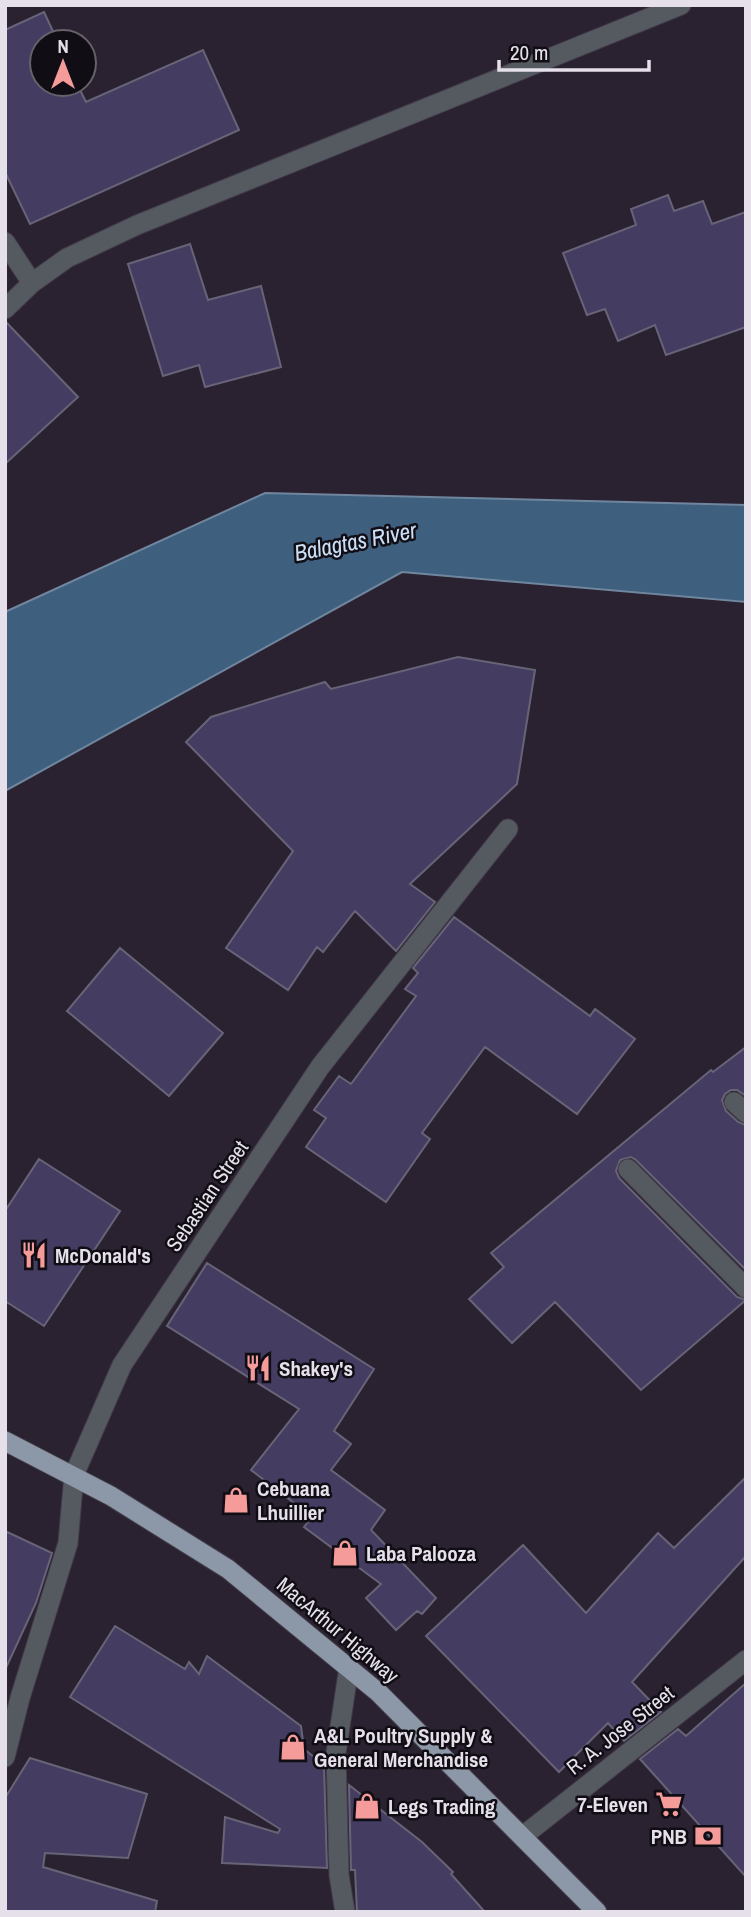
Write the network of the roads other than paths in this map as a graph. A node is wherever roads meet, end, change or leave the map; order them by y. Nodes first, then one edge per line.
1 (681, 5) edge
2 (5, 242) edge
3 (32, 283) junction
4 (5, 309) edge
5 (508, 829) dead end
6 (628, 1169) dead end
7 (746, 1288) edge
8 (5, 1441) edge
9 (74, 1475) junction
10 (746, 1660) edge
11 (349, 1667) junction
12 (5, 1758) edge
13 (523, 1836) junction
14 (345, 1912) edge
15 (597, 1912) edge

1 - 3 street
2 - 3 street
3 - 4 street
5 - 9 street, Sebastian Street
6 - 7 street
8 - 9 highway, MacArthur Highway
9 - 11 highway, MacArthur Highway
9 - 12 street, Sebastian Street
10 - 13 street, R. A. Jose Street
11 - 13 highway, MacArthur Highway
11 - 14 street
13 - 15 highway, MacArthur Highway

